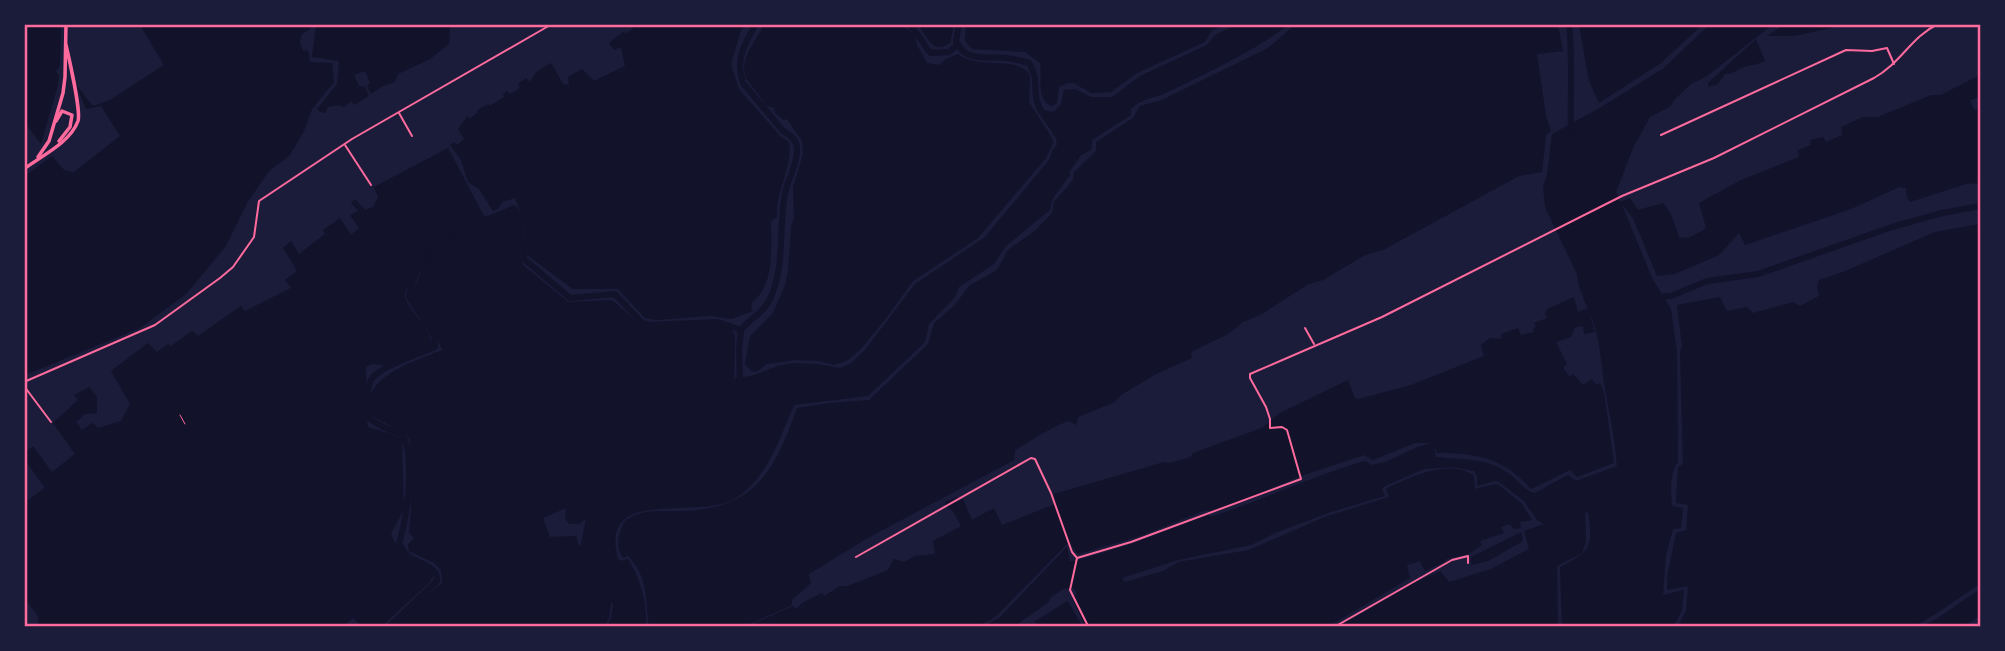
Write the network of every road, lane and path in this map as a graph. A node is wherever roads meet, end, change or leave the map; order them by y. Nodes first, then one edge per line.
1 (65, 24) edge
2 (552, 24) edge
3 (1938, 24) edge
4 (66, 45) junction
5 (1894, 65) junction
6 (399, 112) junction
7 (1661, 135) dead end
8 (412, 136) dead end
9 (49, 141) junction
10 (344, 144) junction
11 (56, 145) junction
12 (34, 161) junction
13 (24, 169) edge
14 (371, 185) dead end
15 (1305, 328) dead end
16 (1315, 345) junction
17 (24, 384) edge
18 (180, 415) dead end
19 (51, 422) dead end
20 (185, 424) dead end
21 (856, 557) dead end
22 (1076, 559) junction
23 (1468, 563) dead end
24 (1088, 626) edge
25 (1336, 626) edge

1 - 4 highway
2 - 6 street
3 - 5 street
4 - 9 highway
4 - 11 highway
5 - 7 street
5 - 16 street
6 - 8 street
6 - 10 street
9 - 11 highway
9 - 12 highway
10 - 14 street
10 - 17 street
11 - 12 highway
12 - 13 highway
15 - 16 street
16 - 22 street
17 - 19 street
18 - 20 path
21 - 22 street
22 - 24 street
23 - 25 street

